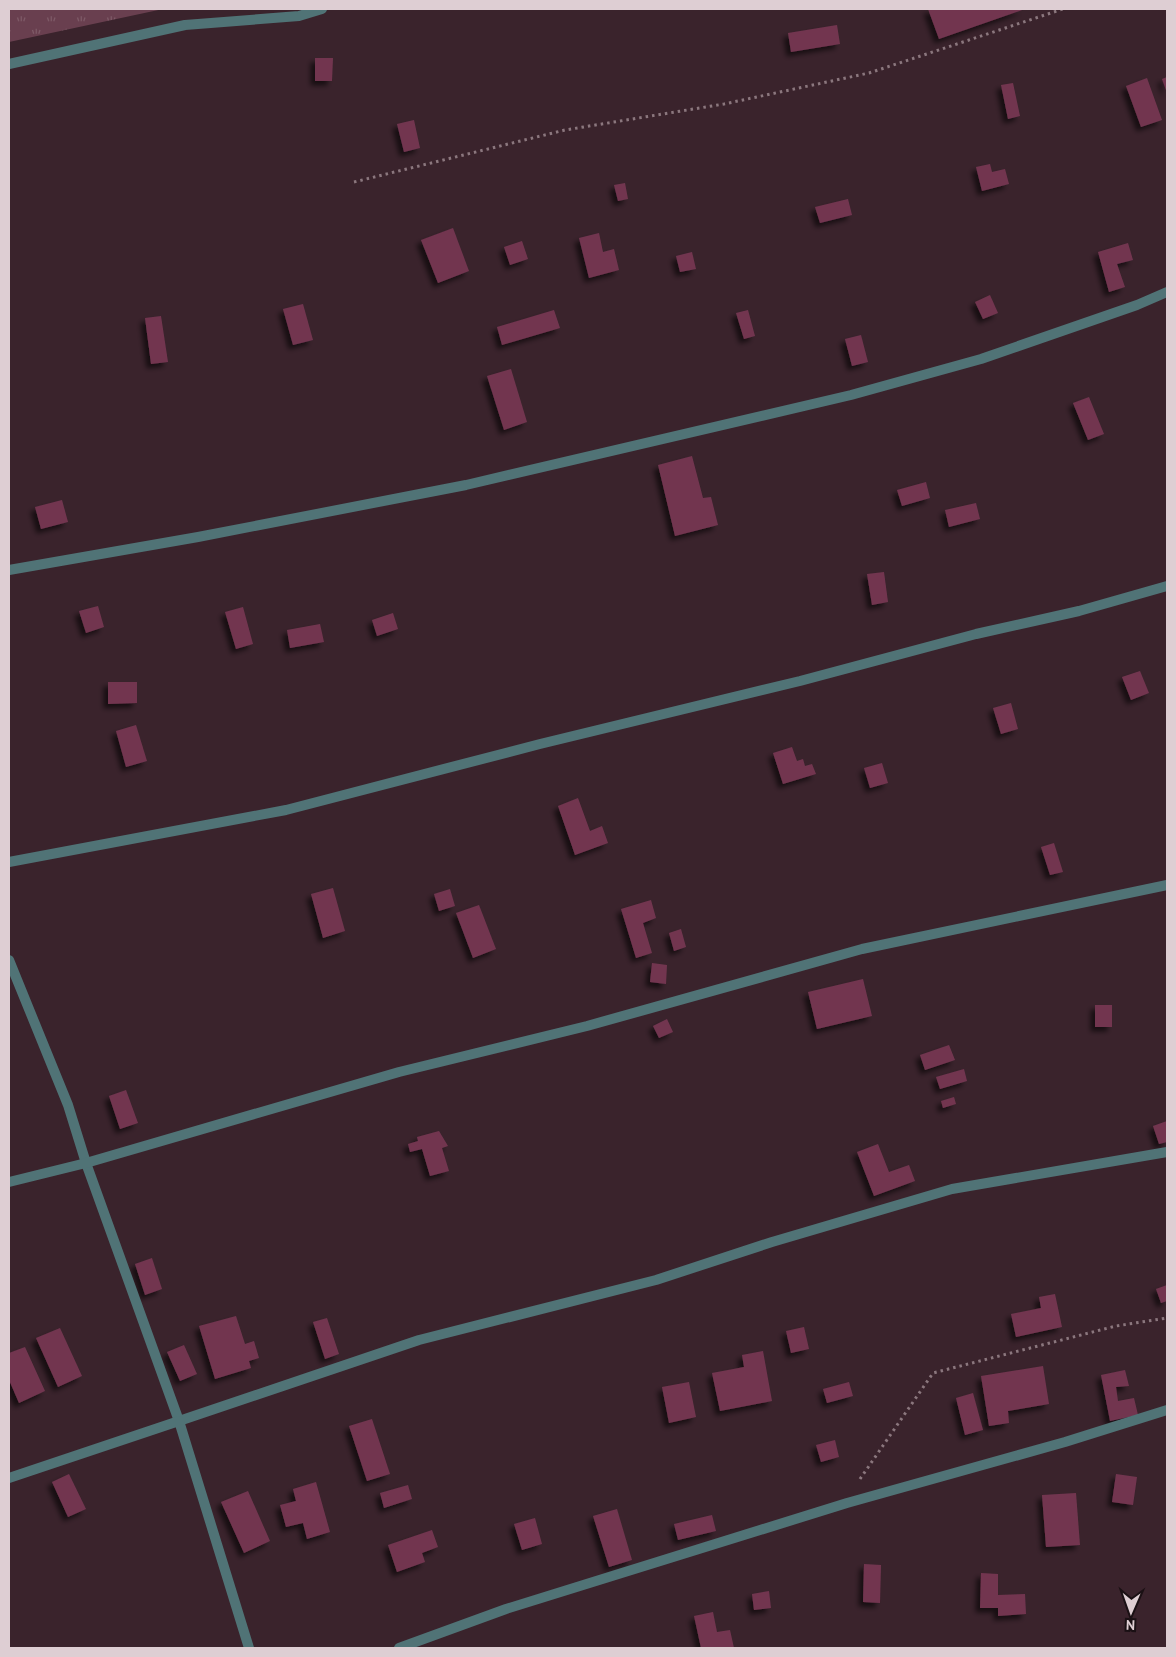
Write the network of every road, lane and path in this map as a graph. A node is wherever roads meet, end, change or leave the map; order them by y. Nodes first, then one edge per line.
1 (322, 9) edge
2 (1063, 9) edge
3 (9, 64) edge
4 (354, 182) dead end
5 (1167, 292) edge
6 (9, 570) edge
7 (1167, 586) edge
8 (9, 862) edge
9 (1167, 885) edge
10 (9, 960) edge
11 (1167, 1152) edge
12 (86, 1163) junction
13 (9, 1182) edge
14 (1167, 1318) edge
15 (1167, 1410) edge
16 (179, 1421) junction
17 (9, 1478) edge
18 (847, 1503) junction
19 (249, 1648) edge
20 (399, 1648) edge

1 - 3 street
2 - 4 path
5 - 6 street
7 - 8 street
9 - 12 street
10 - 12 street
11 - 16 street
12 - 13 street
12 - 16 street
14 - 18 path
15 - 18 street
16 - 17 street
16 - 19 street
18 - 20 street

